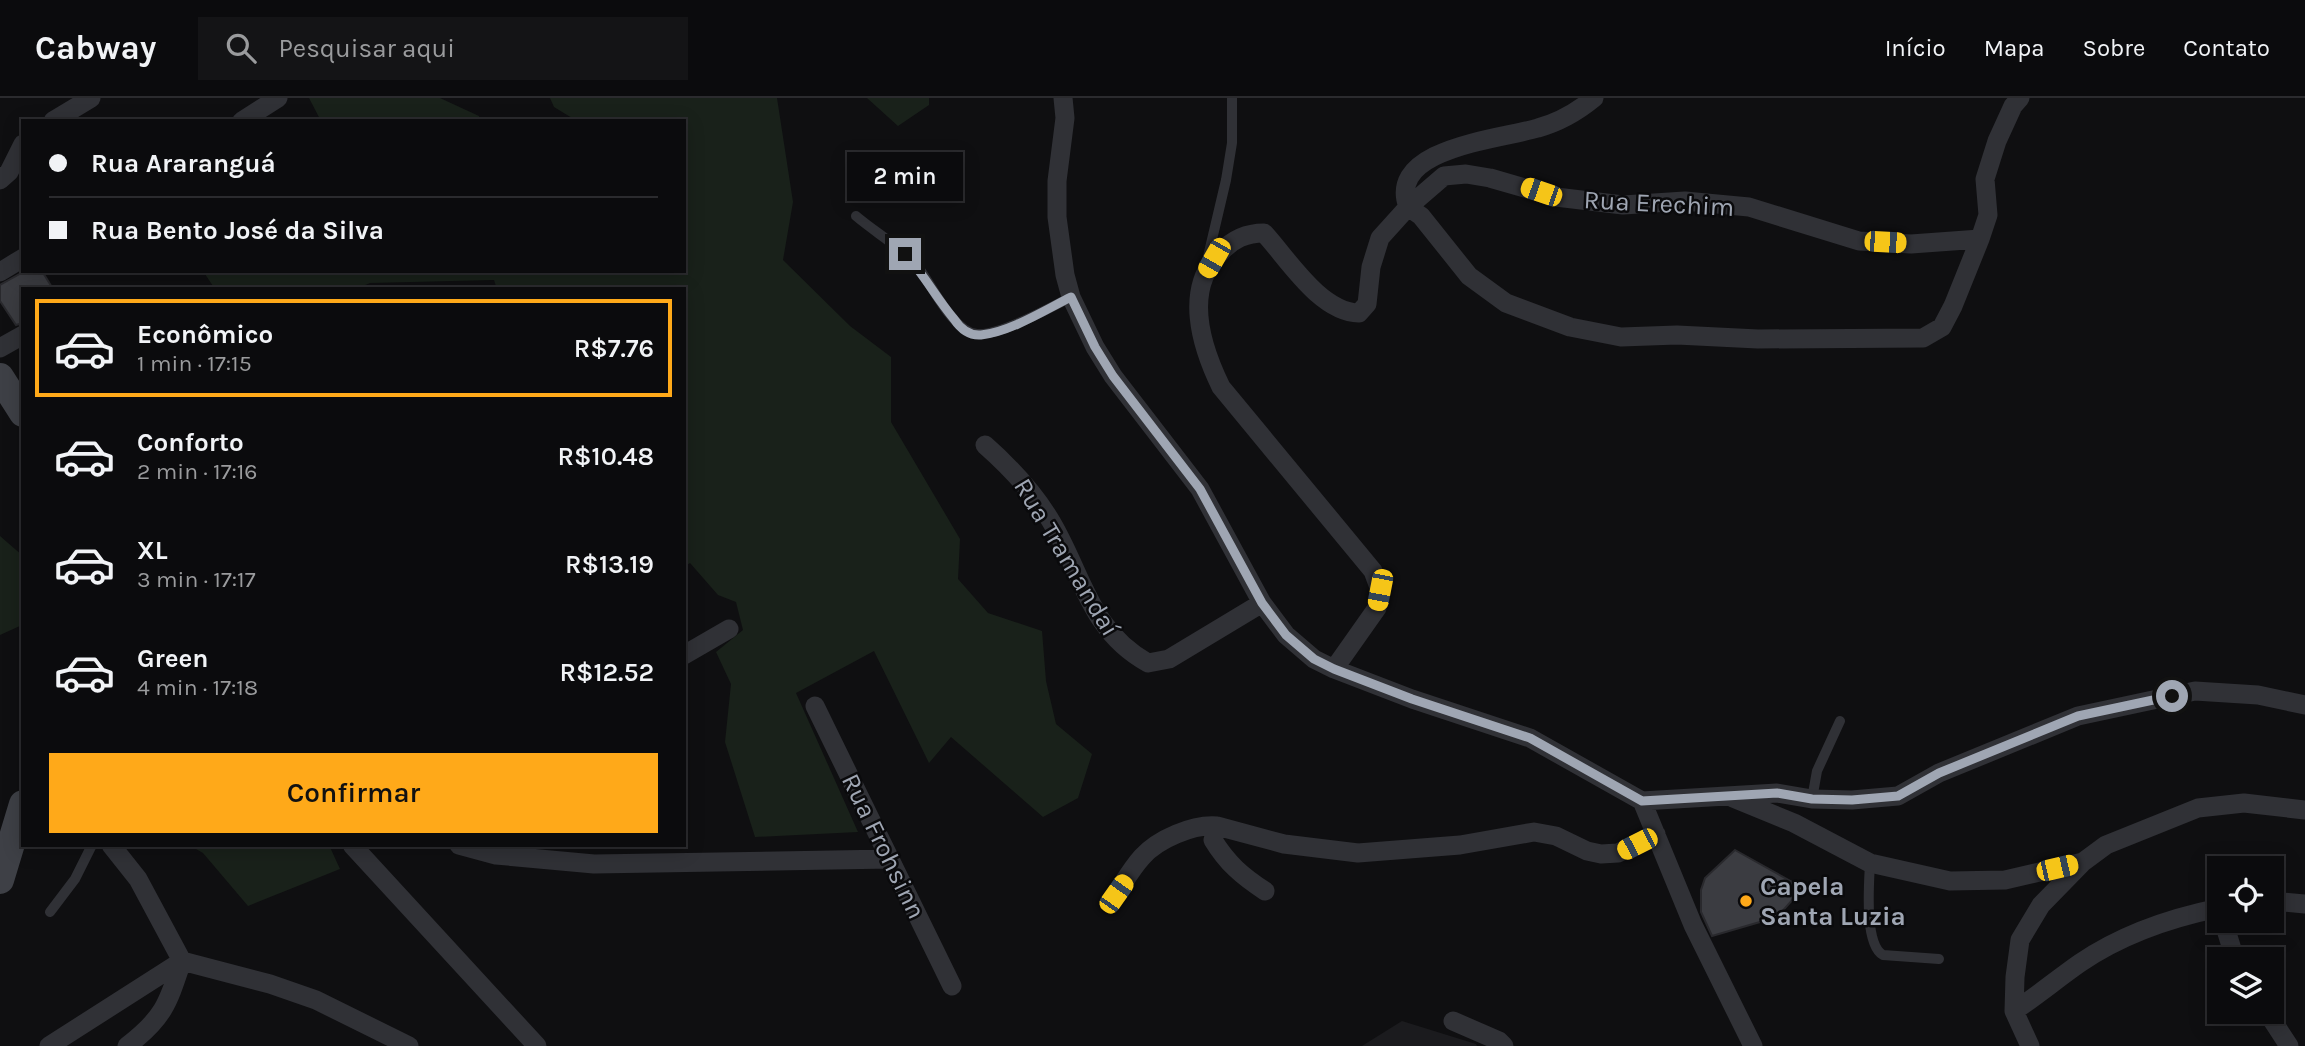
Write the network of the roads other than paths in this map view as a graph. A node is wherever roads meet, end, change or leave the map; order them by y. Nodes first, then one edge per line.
1 (91, 98) edge
2 (278, 98) edge
3 (1063, 98) edge
4 (1232, 98) edge
5 (1594, 98) edge
6 (2020, 98) edge
7 (56, 119) edge
8 (245, 119) edge
9 (21, 148) edge
10 (0, 180) edge
11 (1408, 207) junction
12 (856, 216) dead end
13 (1980, 239) junction
14 (21, 259) edge
15 (0, 272) edge
16 (1202, 279) junction
17 (1071, 297) junction
18 (21, 336) edge
19 (0, 348) edge
20 (985, 444) dead end
21 (1262, 603) junction
22 (729, 629) dead end
23 (686, 654) edge
24 (1334, 669) junction
25 (2305, 705) edge
26 (816, 706) dead end
27 (1840, 721) dead end
28 (1729, 796) junction
29 (1812, 799) junction
30 (1642, 801) junction
31 (2305, 810) edge
32 (21, 811) edge
33 (1217, 826) junction
34 (1656, 834) junction
35 (91, 847) edge
36 (113, 847) edge
37 (354, 847) edge
38 (466, 847) edge
39 (890, 859) junction
40 (2083, 862) junction
41 (1870, 863) junction
42 (0, 880) edge
43 (1265, 891) dead end
44 (1116, 894) dead end
45 (2284, 902) edge
46 (2305, 904) edge
47 (2207, 911) edge
48 (50, 912) dead end
49 (1939, 959) dead end
50 (182, 961) junction
51 (952, 986) dead end
52 (2014, 1011) junction
53 (1453, 1021) dead end
54 (2275, 1024) edge
55 (49, 1046) edge
56 (127, 1046) edge
57 (409, 1046) edge
58 (537, 1046) edge
59 (1504, 1046) edge
60 (1753, 1046) edge
61 (2030, 1046) edge
62 (2289, 1046) edge

1 - 7 street
2 - 8 street
3 - 17 street
4 - 16 lane
5 - 11 street
6 - 13 street
9 - 10 street
11 - 13 street, Rua Erechim
11 - 13 street
11 - 16 street, Rua Erechim
12 - 17 lane
14 - 15 street
16 - 24 street
17 - 21 street
18 - 19 street
20 - 21 street, Rua Tramandaí
21 - 24 street
22 - 23 street
24 - 30 street
25 - 29 street
26 - 39 street, Rua Frohsinn
27 - 29 lane
28 - 29 street
28 - 30 street
28 - 41 street
30 - 34 street
31 - 40 street
32 - 42 main road
33 - 34 street
33 - 43 street
33 - 44 street
34 - 60 street
35 - 48 lane
36 - 50 street
37 - 58 street
38 - 39 street
39 - 51 street, Rua Frohsinn
40 - 41 street
40 - 52 street
41 - 49 lane
45 - 46 street
47 - 52 street
50 - 55 street
50 - 56 street
50 - 57 street
52 - 61 street
53 - 59 street
54 - 62 street

